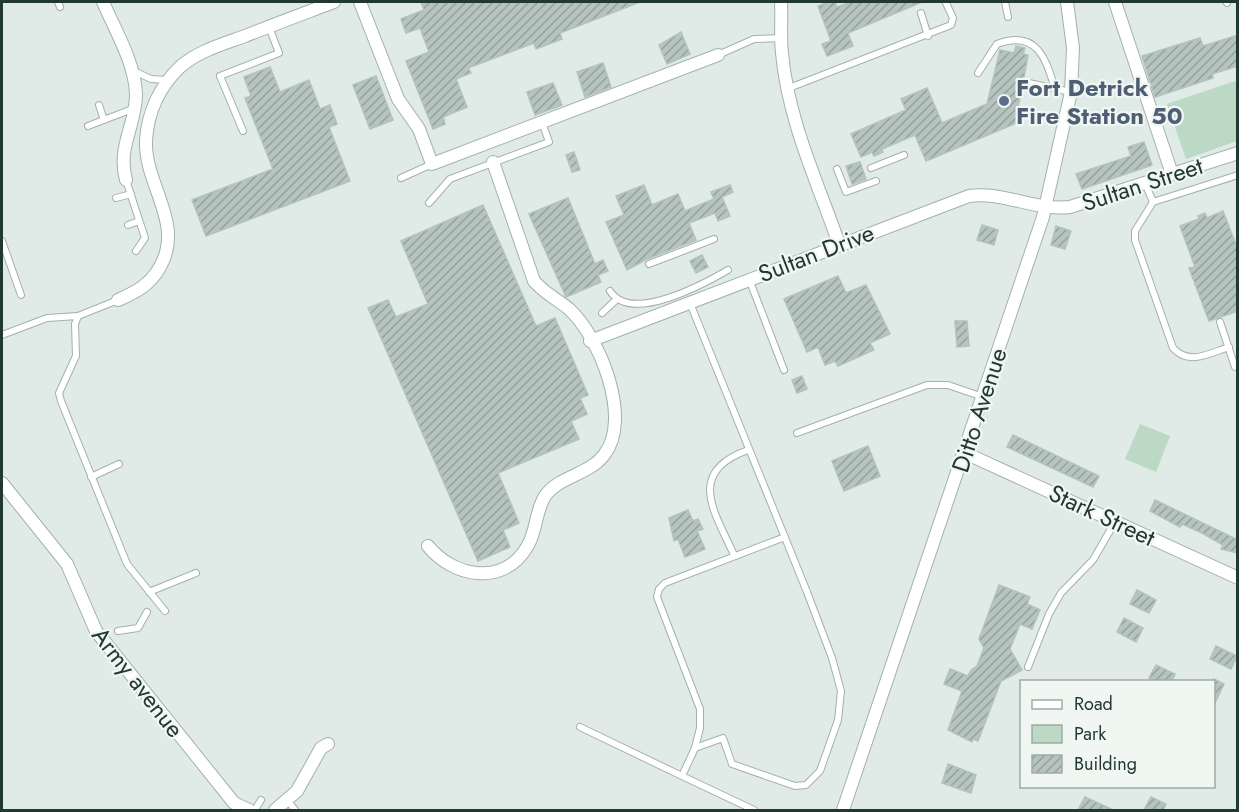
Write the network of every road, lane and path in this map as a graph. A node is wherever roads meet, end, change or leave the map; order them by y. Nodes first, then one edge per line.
1 (103, 2) edge
2 (334, 2) edge
3 (360, 2) edge
4 (782, 2) edge
5 (1005, 2) edge
6 (1067, 2) edge
7 (1115, 2) edge
8 (946, 3) edge
9 (921, 13) dead end
10 (1008, 17) dead end
11 (268, 27) junction
12 (928, 36) junction
13 (781, 38) junction
14 (718, 55) joint
15 (131, 69) junction
16 (978, 73) dead end
17 (169, 80) junction
18 (1024, 82) dead end
19 (789, 88) junction
20 (1055, 88) junction
21 (1071, 92) junction
22 (99, 105) dead end
23 (135, 108) junction
24 (104, 120) junction
25 (542, 122) junction
26 (88, 126) dead end
27 (243, 131) dead end
28 (1238, 153) edge
29 (904, 155) dead end
30 (493, 162) junction
31 (432, 164) junction
32 (871, 168) dead end
33 (837, 169) dead end
34 (1172, 174) junction
35 (1238, 175) edge
36 (401, 178) dead end
37 (126, 180) joint
38 (876, 181) dead end
39 (1145, 183) junction
40 (130, 194) junction
41 (116, 198) dead end
42 (1153, 202) junction
43 (429, 203) dead end
44 (1045, 207) junction
45 (139, 221) junction
46 (128, 225) dead end
47 (714, 238) dead end
48 (2, 241) edge
49 (839, 244) junction
50 (136, 251) dead end
51 (649, 264) dead end
52 (728, 270) dead end
53 (749, 279) junction
54 (610, 291) dead end
55 (21, 296) dead end
56 (617, 299) junction
57 (118, 300) joint
58 (690, 303) junction
59 (602, 313) dead end
60 (78, 316) junction
61 (1220, 322) dead end
62 (2, 335) edge
63 (590, 341) junction
64 (1229, 347) junction
65 (1235, 367) dead end
66 (784, 370) dead end
67 (984, 397) junction
68 (797, 433) dead end
69 (748, 450) junction
70 (966, 453) junction
71 (119, 464) dead end
72 (91, 477) junction
73 (2, 483) edge
74 (1115, 522) junction
75 (785, 537) junction
76 (428, 546) dead end
77 (734, 555) junction
78 (196, 573) dead end
79 (1238, 578) edge
80 (148, 592) junction
81 (165, 611) dead end
82 (147, 612) dead end
83 (118, 631) dead end
84 (1028, 667) dead end
85 (580, 727) dead end
86 (328, 744) dead end
87 (695, 748) junction
88 (682, 776) junction
89 (291, 806) edge
90 (255, 807) edge
91 (275, 810) edge
92 (754, 810) edge
93 (843, 810) edge

1 - 15 street
2 - 11 street
3 - 31 street
4 - 13 street
5 - 10 lane
6 - 21 street, Ditto Avenue
7 - 34 street
8 - 12 lane
9 - 12 lane
11 - 17 street
11 - 27 lane
12 - 19 lane
13 - 14 lane
13 - 19 street
14 - 25 street
15 - 17 lane
15 - 23 street
16 - 20 lane
17 - 57 street
18 - 20 lane
19 - 49 street
20 - 21 lane
21 - 44 street, Ditto Avenue
22 - 24 lane
23 - 24 lane
23 - 37 street
24 - 26 lane
25 - 30 lane
25 - 31 street
28 - 34 street, Sultan Street
29 - 32 lane
30 - 43 lane
30 - 63 street
31 - 36 lane
33 - 38 lane
34 - 39 street, Sultan Street
35 - 42 lane
37 - 40 lane
39 - 42 lane
39 - 44 street, Sultan Street
40 - 41 lane
40 - 45 lane
42 - 64 lane
44 - 49 street, Sultan Drive
44 - 67 street, Ditto Avenue
45 - 46 lane
45 - 50 lane
47 - 51 lane
48 - 55 lane
49 - 53 street, Sultan Drive
52 - 56 lane
53 - 58 street, Sultan Drive
53 - 66 lane
54 - 56 lane
56 - 59 lane
57 - 60 lane
58 - 63 street, Sultan Drive
58 - 69 lane
60 - 62 lane
60 - 72 lane
61 - 64 lane
63 - 76 street
64 - 65 lane
67 - 68 lane
67 - 70 street, Ditto Avenue
69 - 75 lane
69 - 77 lane
70 - 74 street, Stark Street
70 - 93 street, Ditto Avenue
71 - 72 lane
72 - 80 lane
73 - 90 street, Army avenue
74 - 79 street, Stark Street
74 - 84 lane
75 - 77 lane
75 - 87 lane
77 - 87 lane
78 - 80 lane
80 - 81 lane
82 - 83 lane
85 - 88 lane
86 - 89 street
87 - 88 lane
88 - 92 lane
89 - 91 street

